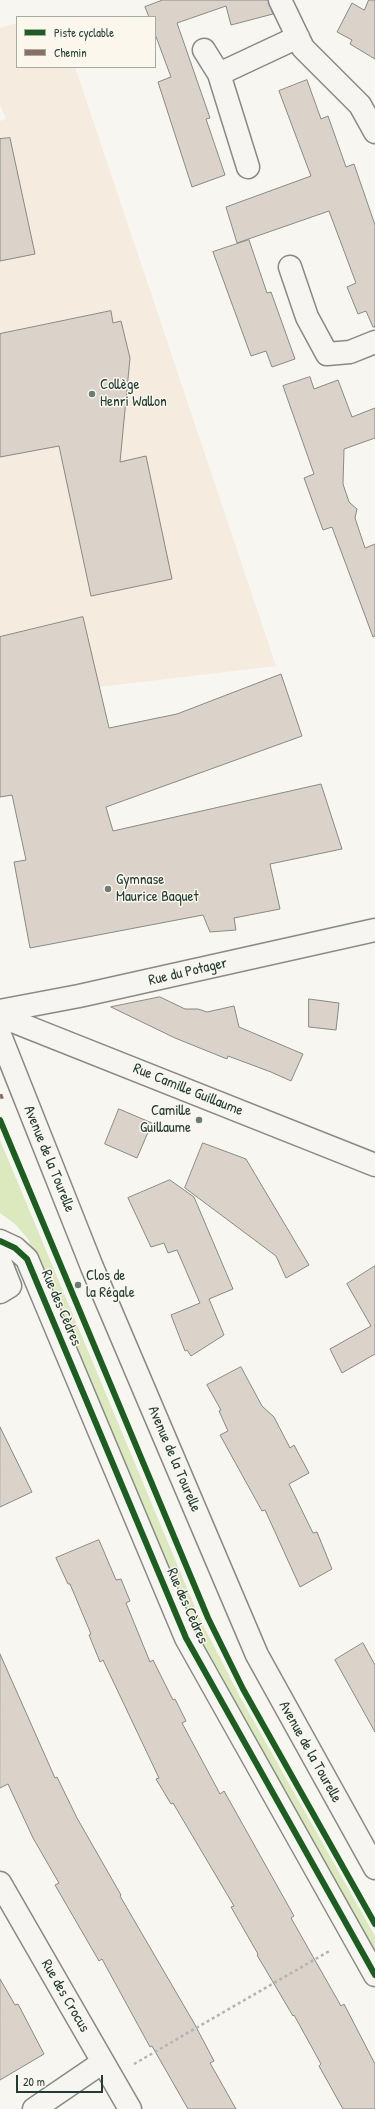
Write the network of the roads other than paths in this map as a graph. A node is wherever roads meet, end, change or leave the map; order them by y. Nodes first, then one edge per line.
1 (280, 0) edge
2 (298, 37) junction
3 (204, 50) dead end
4 (219, 74) junction
5 (375, 132) edge
6 (248, 167) dead end
7 (290, 267) dead end
8 (375, 342) edge
9 (375, 930) edge
10 (0, 1011) edge
11 (0, 1016) edge
12 (0, 1036) edge
13 (375, 1165) edge
14 (0, 1241) edge
15 (0, 1262) edge
16 (0, 1292) edge
17 (375, 1868) edge
18 (0, 1883) edge
19 (375, 1975) edge
20 (108, 2070) junction
21 (34, 2109) edge
22 (130, 2109) edge

1 - 2 street
2 - 4 street
2 - 5 street
3 - 4 street
4 - 6 street
7 - 8 street
9 - 10 street, Rue du Potager
11 - 13 street, Rue Camille Guillaume
12 - 17 street, Avenue de la Tourelle
14 - 19 street, Rue des Cèdres
15 - 16 street
18 - 20 street, Rue des Crocus
20 - 21 street
20 - 22 street, Rue des Crocus

